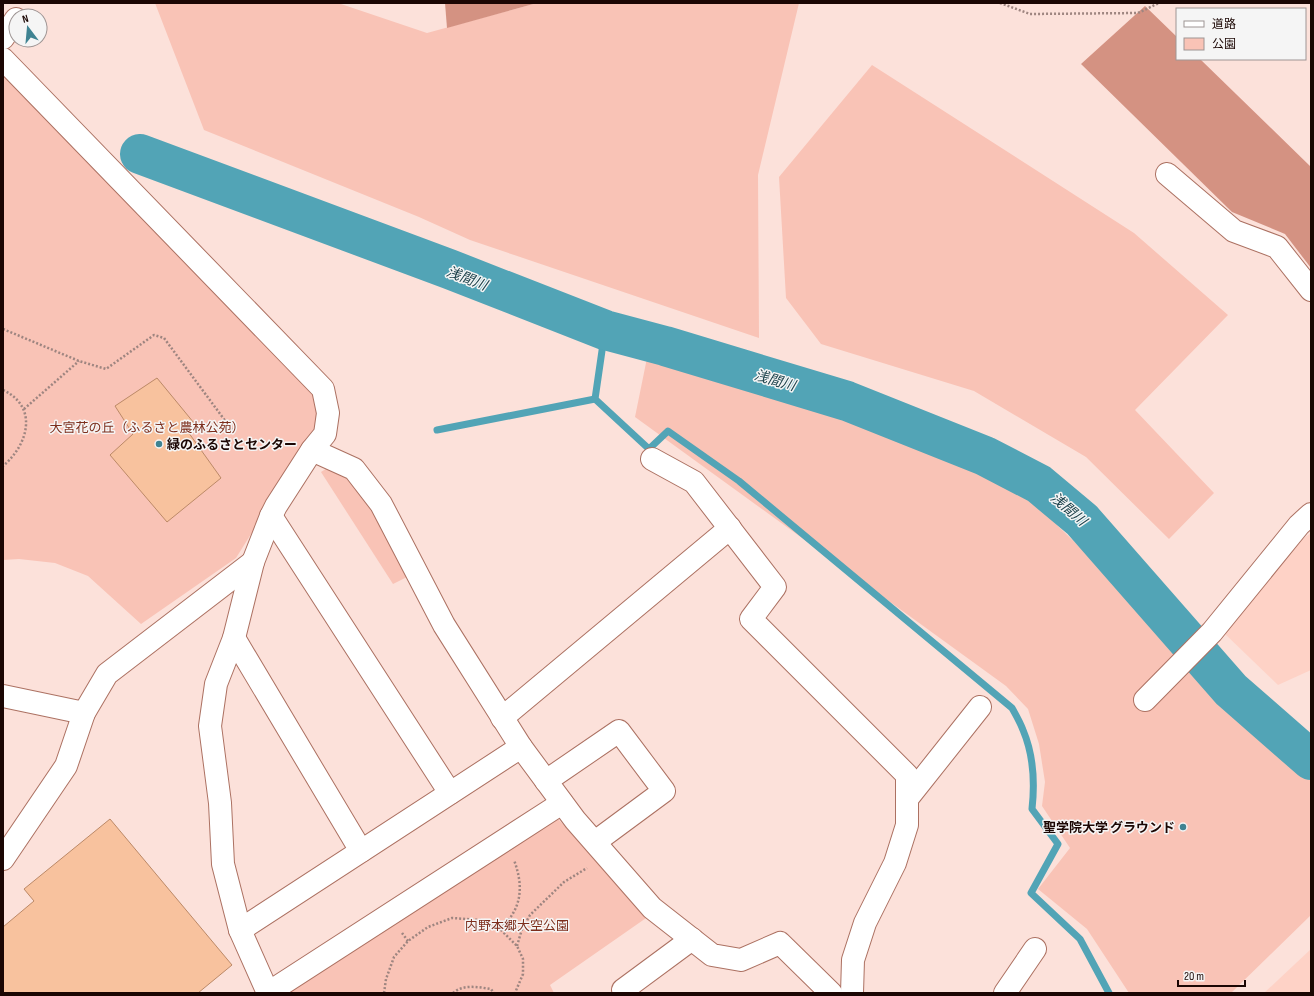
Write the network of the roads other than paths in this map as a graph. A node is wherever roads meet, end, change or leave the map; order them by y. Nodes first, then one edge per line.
1 (3, 59) edge
2 (1167, 174) dead end
3 (1311, 290) edge
4 (312, 450) junction
5 (652, 459) dead end
6 (271, 516) junction
7 (1305, 520) edge
8 (730, 528) junction
9 (253, 562) junction
10 (234, 638) junction
11 (3, 696) edge
12 (1145, 700) dead end
13 (980, 707) dead end
14 (84, 713) junction
15 (502, 718) junction
16 (521, 747) junction
17 (546, 781) junction
18 (450, 793) junction
19 (907, 799) junction
20 (562, 803) junction
21 (595, 842) junction
22 (361, 851) junction
23 (3, 859) edge
24 (240, 930) junction
25 (692, 939) junction
26 (1035, 949) dead end
27 (268, 993) edge
28 (625, 993) edge
29 (831, 993) edge
30 (852, 993) edge
31 (1005, 993) edge

1 - 4 street
2 - 3 street
4 - 6 street
4 - 15 street
5 - 8 street
6 - 9 street
6 - 18 street
7 - 12 street
8 - 15 street
8 - 19 street
9 - 10 street
9 - 14 street
10 - 22 street
10 - 24 street
11 - 14 street
13 - 19 street
14 - 23 street
15 - 16 street
16 - 17 street
16 - 18 street
17 - 20 street
17 - 21 street
18 - 22 street
19 - 30 street
20 - 21 street
20 - 27 street
21 - 25 street
22 - 24 street
24 - 27 street
25 - 28 street
25 - 29 street
26 - 31 street

